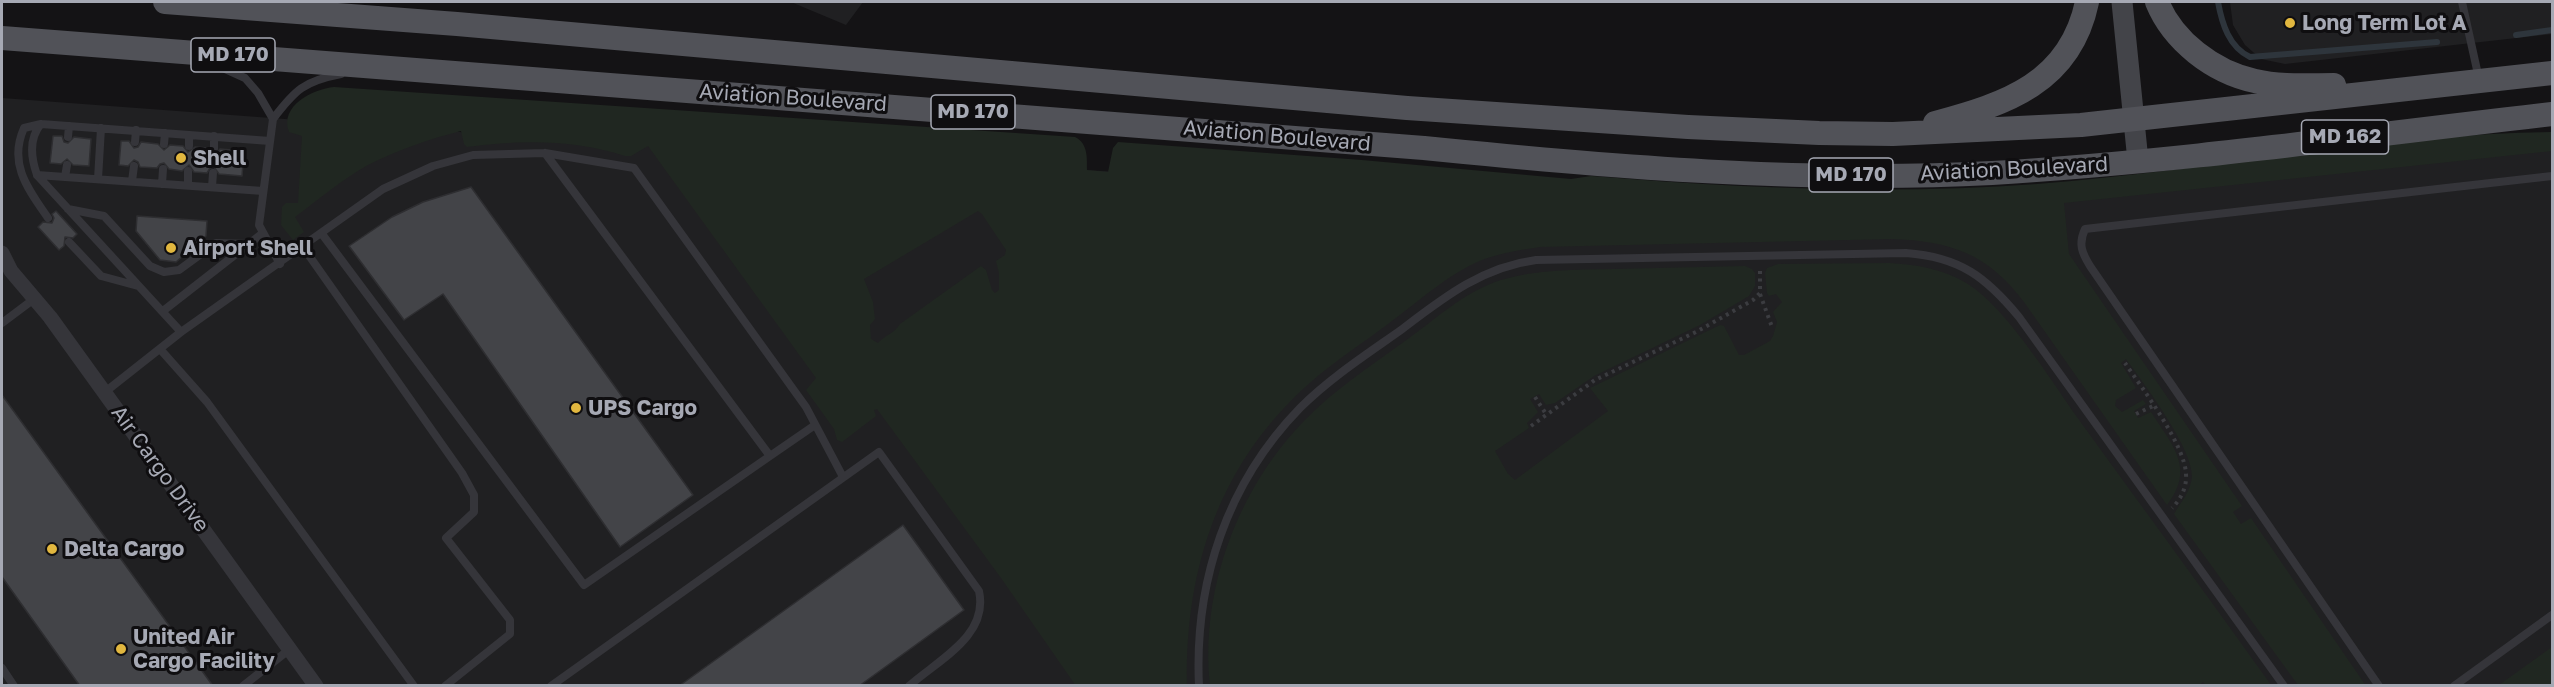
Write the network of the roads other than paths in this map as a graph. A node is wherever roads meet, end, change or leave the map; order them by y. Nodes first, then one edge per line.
1 (165, 2) edge
2 (2087, 2) edge
3 (2122, 2) edge
4 (2157, 2) edge
5 (2462, 2) edge
6 (2, 38) edge
7 (183, 51) junction
8 (381, 66) junction
9 (2553, 73) edge
10 (2480, 81) junction
11 (2430, 87) junction
12 (2553, 114) edge
13 (273, 119) junction
14 (2134, 121) junction
15 (41, 124) junction
16 (69, 126) junction
17 (101, 128) junction
18 (136, 130) junction
19 (165, 133) junction
20 (1893, 134) junction
21 (189, 135) junction
22 (214, 136) junction
23 (68, 137) dead end
24 (270, 141) junction
25 (135, 142) dead end
26 (164, 144) dead end
27 (189, 146) dead end
28 (214, 149) dead end
29 (545, 153) junction
30 (2138, 161) junction
31 (67, 165) dead end
32 (134, 166) dead end
33 (163, 169) dead end
34 (188, 171) dead end
35 (213, 173) dead end
36 (37, 175) junction
37 (2553, 176) edge
38 (65, 177) junction
39 (98, 179) junction
40 (132, 181) junction
41 (162, 184) junction
42 (188, 185) junction
43 (212, 187) junction
44 (263, 191) junction
45 (68, 209) junction
46 (48, 218) dead end
47 (263, 233) junction
48 (322, 234) junction
49 (69, 242) dead end
50 (250, 244) junction
51 (303, 247) junction
52 (2, 253) edge
53 (280, 264) junction
54 (140, 287) junction
55 (34, 299) junction
56 (163, 311) junction
57 (2, 323) edge
58 (181, 332) junction
59 (160, 349) junction
60 (105, 392) junction
61 (815, 424) junction
62 (770, 456) junction
63 (843, 477) junction
64 (2553, 615) edge
65 (290, 649) junction
66 (2, 668) edge
67 (14, 686) edge
68 (243, 686) edge
69 (316, 686) edge
70 (414, 686) edge
71 (445, 686) edge
72 (551, 686) edge
73 (909, 686) edge
74 (1199, 686) edge
75 (2284, 686) edge
76 (2379, 686) edge
77 (2454, 686) edge

1 - 20 main road, Aviation Boulevard / MD 170
2 - 20 main road, MD 170
3 - 14 main road
4 - 11 main road
5 - 10 lane
6 - 7 main road, Aviation Boulevard / MD 170
7 - 8 main road, Aviation Boulevard / MD 170
7 - 13 lane
8 - 13 lane
8 - 30 main road, Aviation Boulevard / MD 170
9 - 10 main road, Aviation Boulevard / MD 162
10 - 11 main road, Aviation Boulevard / MD 162
11 - 14 main road, Aviation Boulevard / MD 162
12 - 30 main road, Aviation Boulevard / MD 162
13 - 24 lane
14 - 20 main road, Aviation Boulevard / MD 162
14 - 30 main road
15 - 16 lane
15 - 36 lane
15 - 46 lane
16 - 17 lane
16 - 23 lane
17 - 18 lane
17 - 39 lane
18 - 19 lane
18 - 25 lane
19 - 21 lane
19 - 26 lane
21 - 22 lane
21 - 27 lane
22 - 24 lane
22 - 28 lane
24 - 44 lane
29 - 48 lane
29 - 61 lane
29 - 62 lane
31 - 38 lane
32 - 40 lane
33 - 41 lane
34 - 42 lane
35 - 43 lane
36 - 38 lane
36 - 45 lane
37 - 76 lane
38 - 39 lane
39 - 40 lane
40 - 41 lane
41 - 42 lane
42 - 43 lane
43 - 44 lane
44 - 47 lane
45 - 50 lane
45 - 54 lane
47 - 50 lane
47 - 53 lane
48 - 51 lane
48 - 62 lane
49 - 54 lane
50 - 56 lane
51 - 53 lane
51 - 71 lane
52 - 55 street, Air Cargo Drive
53 - 58 lane
54 - 56 lane
55 - 57 lane
55 - 60 street, Air Cargo Drive
56 - 58 lane
58 - 59 lane
59 - 60 lane
59 - 70 lane
60 - 65 street, Air Cargo Drive
61 - 62 lane
61 - 63 lane
63 - 72 lane
63 - 73 lane
64 - 77 lane
65 - 68 lane
65 - 69 street, Air Cargo Drive
66 - 67 lane
74 - 75 lane

